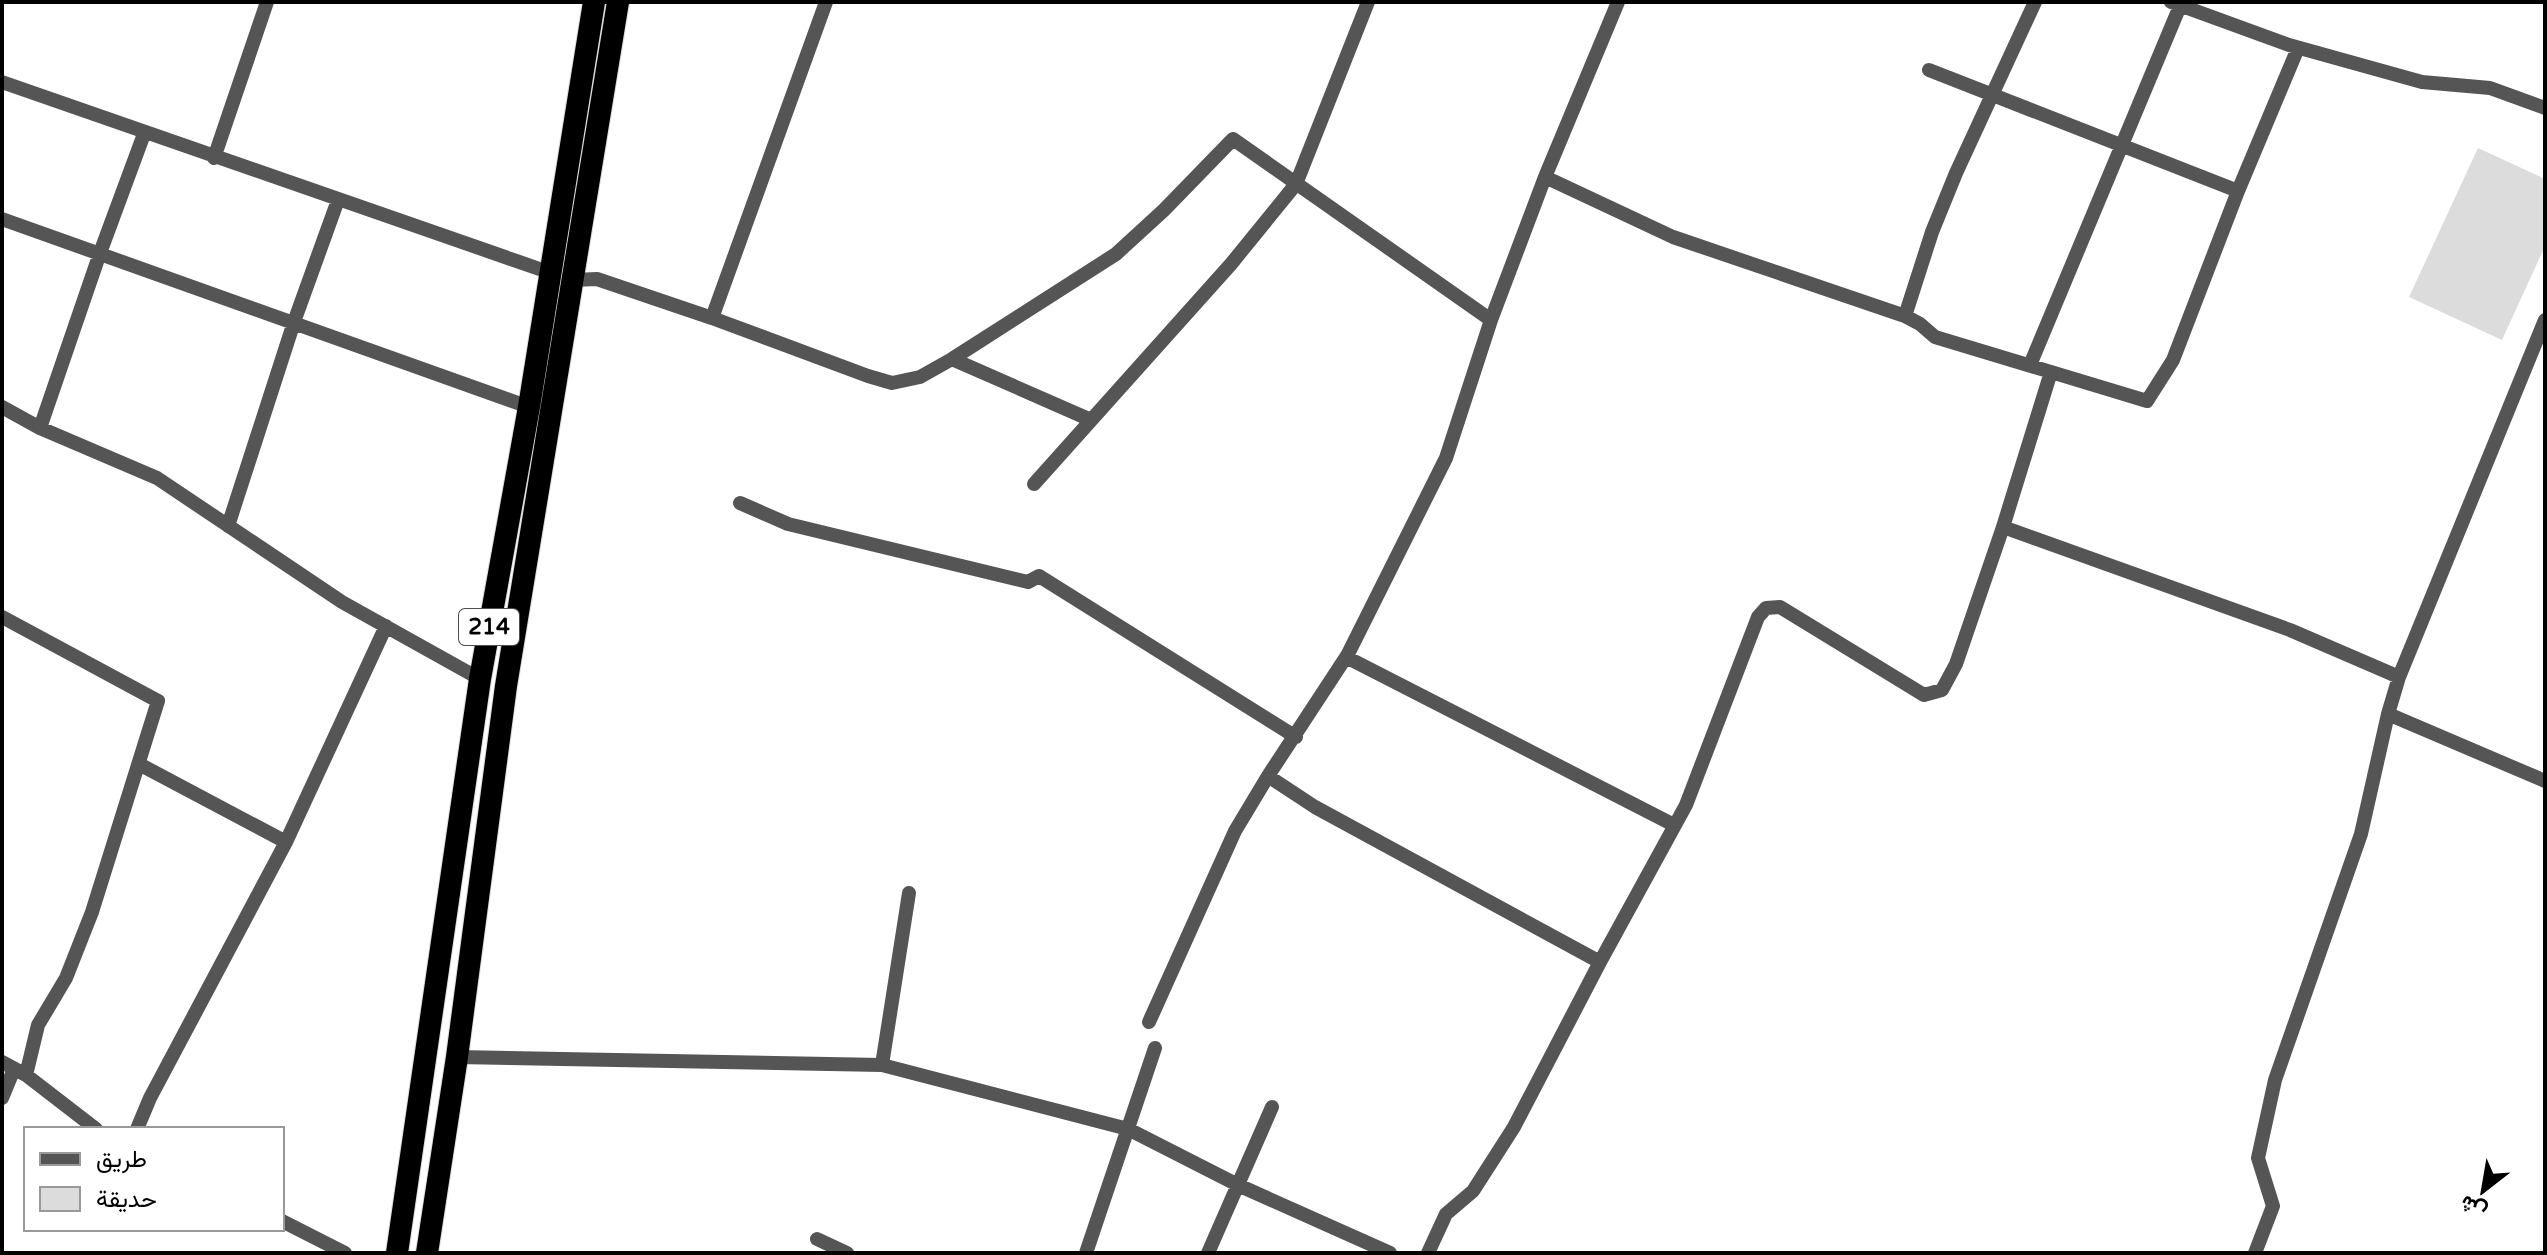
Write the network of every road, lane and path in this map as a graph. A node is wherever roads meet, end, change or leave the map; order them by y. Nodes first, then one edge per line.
1 (267, 2) edge
2 (594, 2) edge
3 (618, 2) edge
4 (826, 2) edge
5 (1368, 2) edge
6 (1618, 2) edge
7 (2035, 2) edge
8 (2176, 4) edge
9 (2298, 48) junction
10 (1929, 70) dead end
11 (2, 82) edge
12 (1993, 96) junction
13 (2545, 108) edge
14 (144, 134) junction
15 (2122, 146) junction
16 (214, 158) junction
17 (1545, 177) junction
18 (1296, 184) junction
19 (2238, 191) junction
20 (338, 200) junction
21 (2, 219) edge
22 (100, 253) junction
23 (551, 273) junction
24 (573, 280) junction
25 (1905, 316) junction
26 (712, 318) junction
27 (1491, 320) junction
28 (2545, 320) edge
29 (294, 322) junction
30 (952, 359) junction
31 (2030, 365) junction
32 (2051, 372) junction
33 (2, 407) edge
34 (529, 407) junction
35 (1091, 420) junction
36 (40, 428) junction
37 (1034, 484) dead end
38 (740, 503) dead end
39 (228, 526) junction
40 (2003, 527) junction
41 (2, 617) edge
42 (386, 626) junction
43 (1346, 657) junction
44 (2399, 677) junction
45 (480, 679) junction
46 (2388, 714) junction
47 (1296, 737) junction
48 (139, 764) junction
49 (1268, 776) junction
50 (2545, 781) edge
51 (1674, 825) junction
52 (286, 842) junction
53 (909, 893) dead end
54 (1600, 962) junction
55 (1149, 1022) dead end
56 (1155, 1048) dead end
57 (457, 1057) junction
58 (882, 1065) junction
59 (14, 1069) edge
60 (2, 1098) edge
61 (1272, 1107) dead end
62 (93, 1127) edge
63 (138, 1127) edge
64 (1128, 1129) junction
65 (1238, 1185) junction
66 (284, 1222) edge
67 (817, 1239) dead end
68 (345, 1253) edge
69 (397, 1253) edge
70 (427, 1253) edge
71 (847, 1253) edge
72 (1086, 1253) edge
73 (1208, 1253) edge
74 (1390, 1253) edge
75 (1428, 1253) edge
76 (2255, 1253) edge

1 - 16 street
2 - 23 highway, 214
3 - 24 highway, 214
4 - 26 street
5 - 18 street
6 - 17 street
7 - 12 street
8 - 9 street
8 - 15 street
9 - 13 street
9 - 19 street
10 - 12 street
11 - 14 street
12 - 15 street
12 - 25 street
14 - 16 street
14 - 22 street
15 - 19 street
15 - 31 street
16 - 20 street
17 - 25 street
17 - 27 street
18 - 27 street
18 - 30 street
18 - 35 street
19 - 32 street
20 - 23 street
20 - 29 street
21 - 22 street
22 - 29 street
22 - 36 street
23 - 34 highway, 214
24 - 26 street
24 - 57 highway, 214
25 - 31 street
26 - 30 street
27 - 43 street
28 - 44 street
29 - 34 street
29 - 39 street
30 - 35 street
31 - 32 street
32 - 40 street
33 - 36 street
34 - 45 highway, 214
35 - 37 street
36 - 39 street
38 - 47 street
39 - 42 street
40 - 44 street
40 - 51 street
41 - 48 street
42 - 45 street
42 - 52 street
43 - 47 street
43 - 51 street
44 - 46 street
45 - 69 highway, 214
46 - 50 street
46 - 76 street
47 - 49 street
48 - 52 street
48 - 59 street
49 - 54 street
49 - 55 street
51 - 54 street
52 - 63 street
53 - 58 street
54 - 75 street
56 - 64 street
57 - 58 street
57 - 70 highway, 214
58 - 64 street
59 - 60 street
59 - 62 street
61 - 65 street
64 - 65 street
64 - 72 street
65 - 73 street
65 - 74 street
66 - 68 street
67 - 71 street

